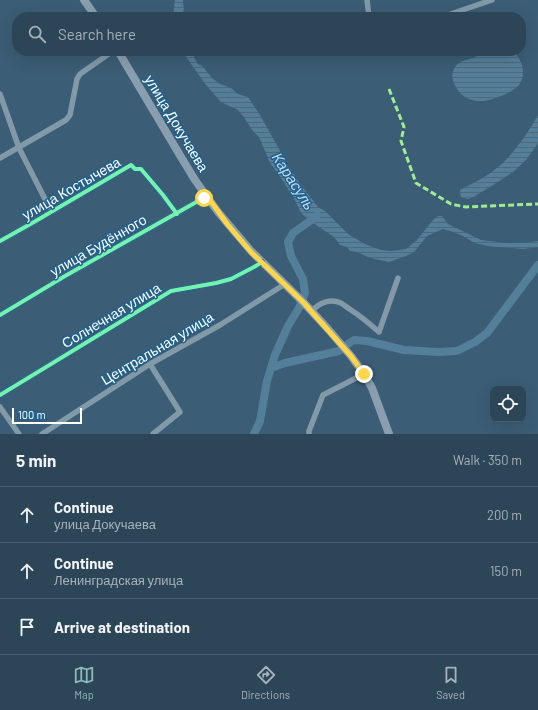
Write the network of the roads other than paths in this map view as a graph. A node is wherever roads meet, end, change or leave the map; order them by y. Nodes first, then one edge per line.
1 (84, 0) edge
2 (367, 0) edge
3 (492, 0) edge
4 (92, 12) edge
5 (368, 12) edge
6 (457, 12) edge
7 (106, 56) edge
8 (121, 56) edge
9 (0, 94) edge
10 (19, 148) junction
11 (0, 158) edge
12 (207, 196) junction
13 (53, 211) junction
14 (177, 214) junction
15 (0, 241) edge
16 (262, 262) junction
17 (398, 278) dead end
18 (285, 284) junction
19 (312, 311) junction
20 (0, 315) edge
21 (150, 364) junction
22 (364, 374) junction
23 (0, 395) edge
24 (0, 407) edge
25 (19, 434) edge
26 (42, 434) edge
27 (153, 434) edge
28 (309, 434) edge
29 (389, 434) edge

1 - 4 main road
2 - 5 street
3 - 6 street
7 - 10 street
8 - 12 main road, улица Докучаева
9 - 10 street
10 - 11 street
10 - 13 street
12 - 14 street, улица Будённого
12 - 16 main road, улица Докучаева
13 - 14 street, улица Костычева
13 - 15 street, улица Костычева
14 - 20 street, улица Будённого
16 - 18 main road, улица Докучаева
16 - 23 street, Солнечная улица
17 - 19 street
18 - 19 main road, улица Докучаева
18 - 21 street, Центральная улица
19 - 22 main road, улица Докучаева
21 - 26 street, Центральная улица
21 - 27 street
22 - 28 street
22 - 29 main road, улица Докучаева
24 - 25 street

